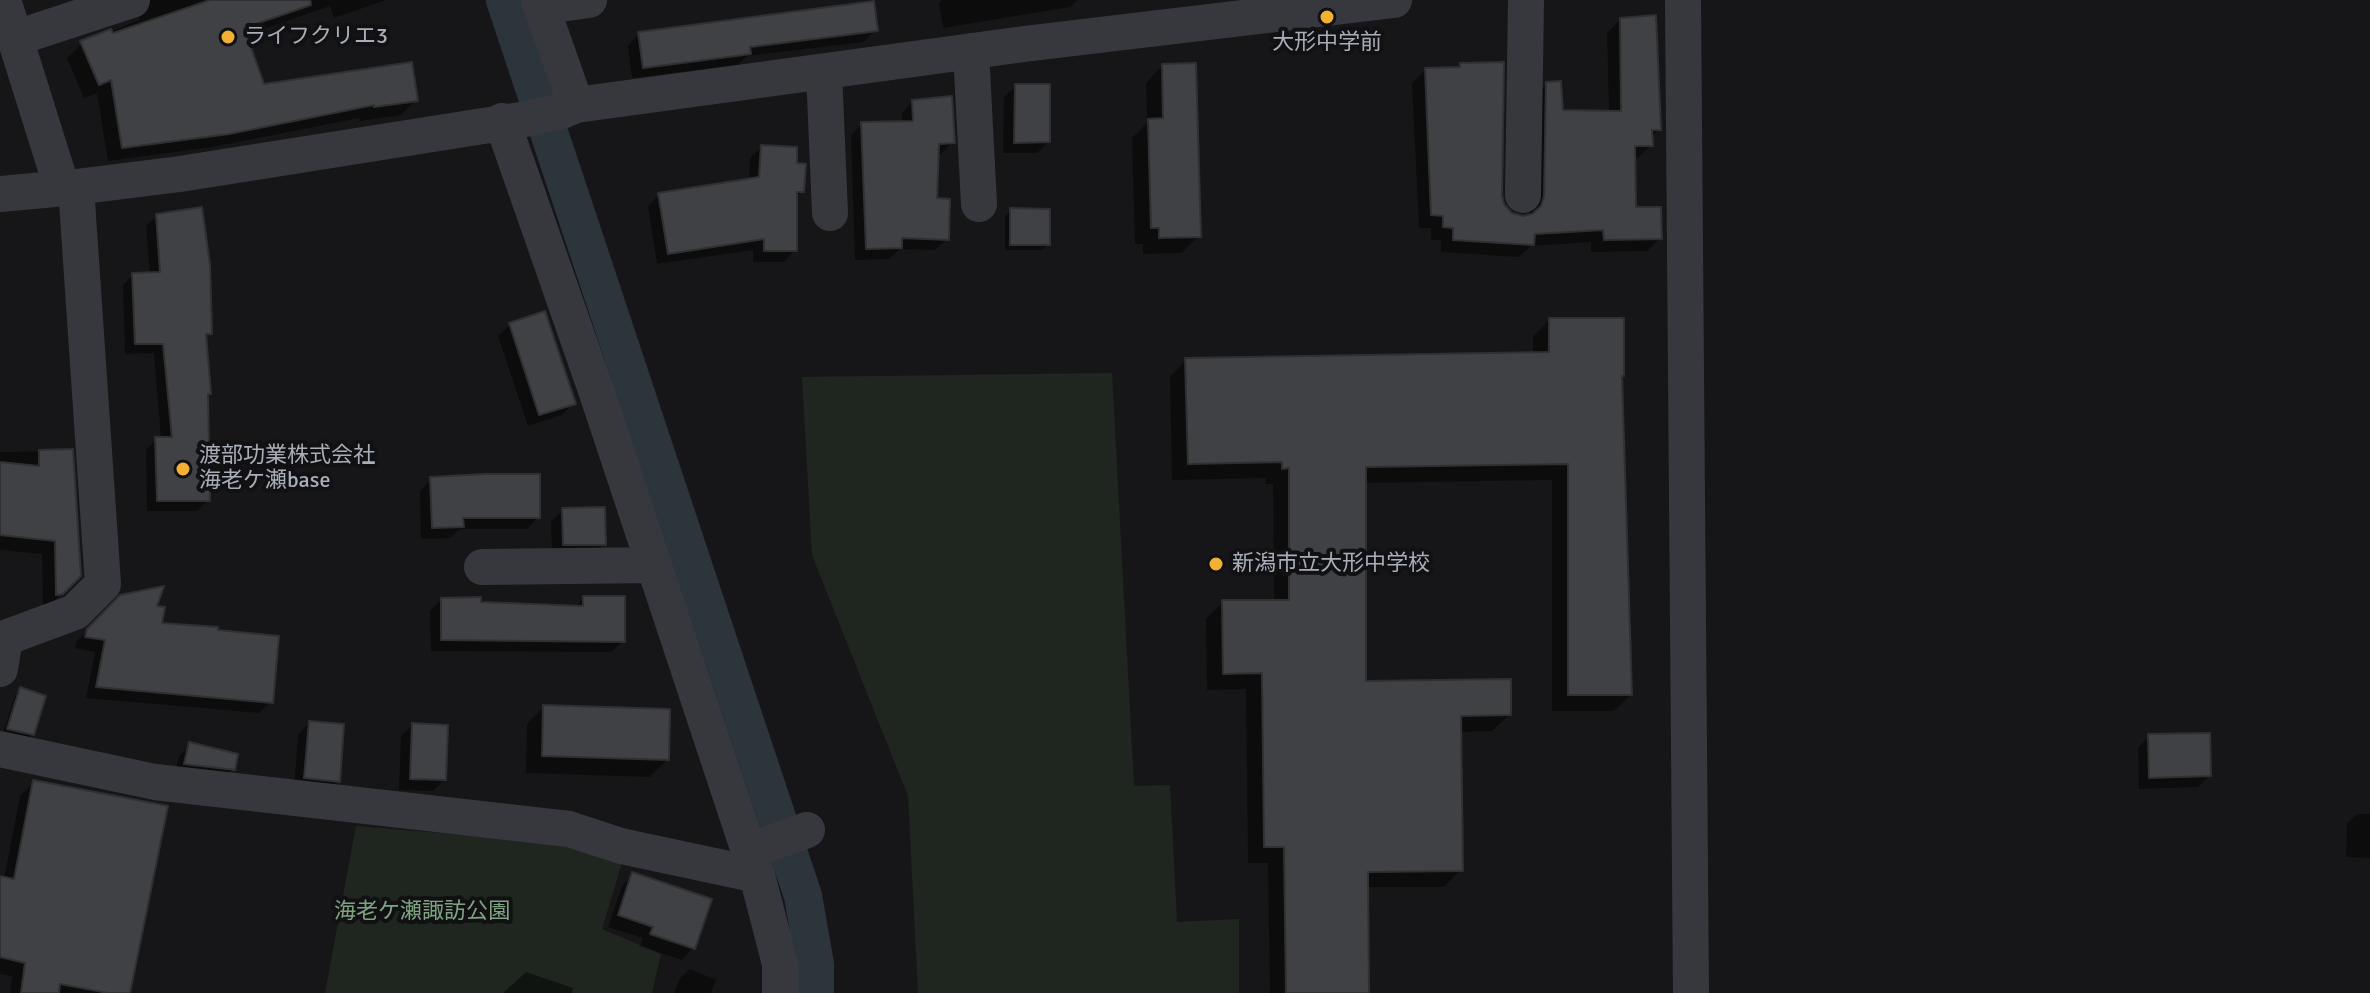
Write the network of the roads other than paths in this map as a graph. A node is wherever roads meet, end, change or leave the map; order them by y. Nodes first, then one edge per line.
1 (3, 0) edge
2 (132, 0) edge
3 (1394, 0) edge
4 (1526, 0) edge
5 (1683, 0) edge
6 (563, 1) edge
7 (16, 38) junction
8 (971, 51) junction
9 (824, 72) junction
10 (569, 108) junction
11 (511, 121) junction
12 (69, 188) junction
13 (0, 194) edge
14 (1523, 195) dead end
15 (979, 204) dead end
16 (830, 213) dead end
17 (654, 565) junction
18 (482, 567) dead end
19 (0, 669) edge
20 (0, 749) edge
21 (807, 830) dead end
22 (753, 863) junction
23 (780, 993) edge
24 (1691, 993) edge

1 - 7 street
2 - 7 street
3 - 8 street
4 - 14 street
5 - 24 street
6 - 10 street
7 - 12 street
8 - 9 street
8 - 15 street
9 - 10 street
9 - 16 street
10 - 11 street
11 - 12 street
11 - 17 street
12 - 13 street
12 - 19 street
17 - 18 street
17 - 22 street
20 - 22 street
21 - 22 street
22 - 23 street

